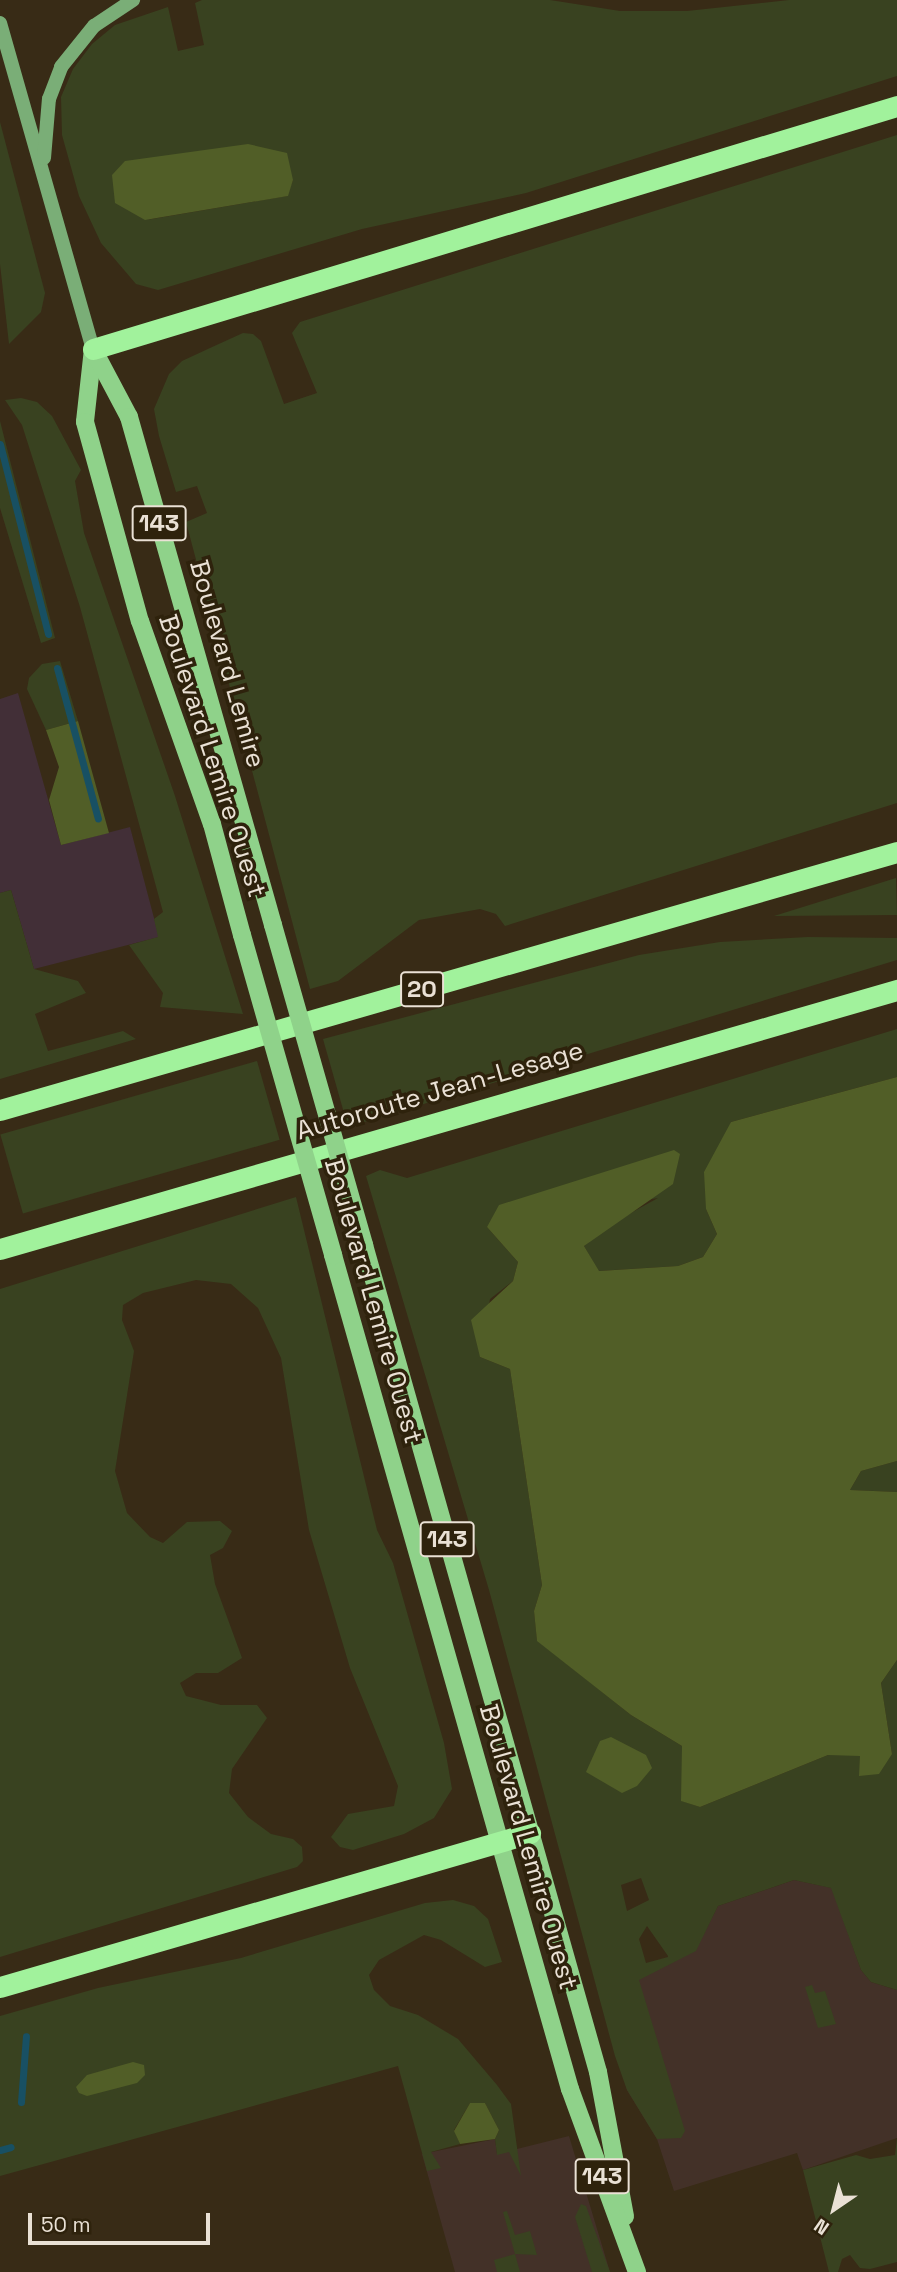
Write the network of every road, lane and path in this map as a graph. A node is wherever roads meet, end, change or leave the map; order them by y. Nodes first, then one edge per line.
1 (133, 0) edge
2 (0, 23) edge
3 (897, 106) edge
4 (44, 177) junction
5 (93, 349) junction
6 (897, 840) edge
7 (897, 852) edge
8 (784, 885) junction
9 (897, 990) edge
10 (0, 1111) edge
11 (364, 1245) joint
12 (0, 1249) edge
13 (530, 1833) junction
14 (498, 1843) junction
15 (0, 1987) edge
16 (636, 2268) edge

1 - 4 main road
2 - 4 main road, Boulevard Lemire
3 - 5 highway
4 - 5 main road, Boulevard Lemire
5 - 11 main road, Boulevard Lemire / 143, bridge
5 - 14 main road, Boulevard Lemire Ouest, bridge
6 - 8 highway
7 - 8 highway, 20
8 - 10 highway, 20
9 - 12 highway, Autoroute Jean-Lesage
11 - 13 main road, Boulevard Lemire Ouest / 143
13 - 14 highway
13 - 16 main road, Boulevard Lemire Ouest / 143
14 - 15 highway
14 - 16 main road, Boulevard Lemire Ouest / 143

